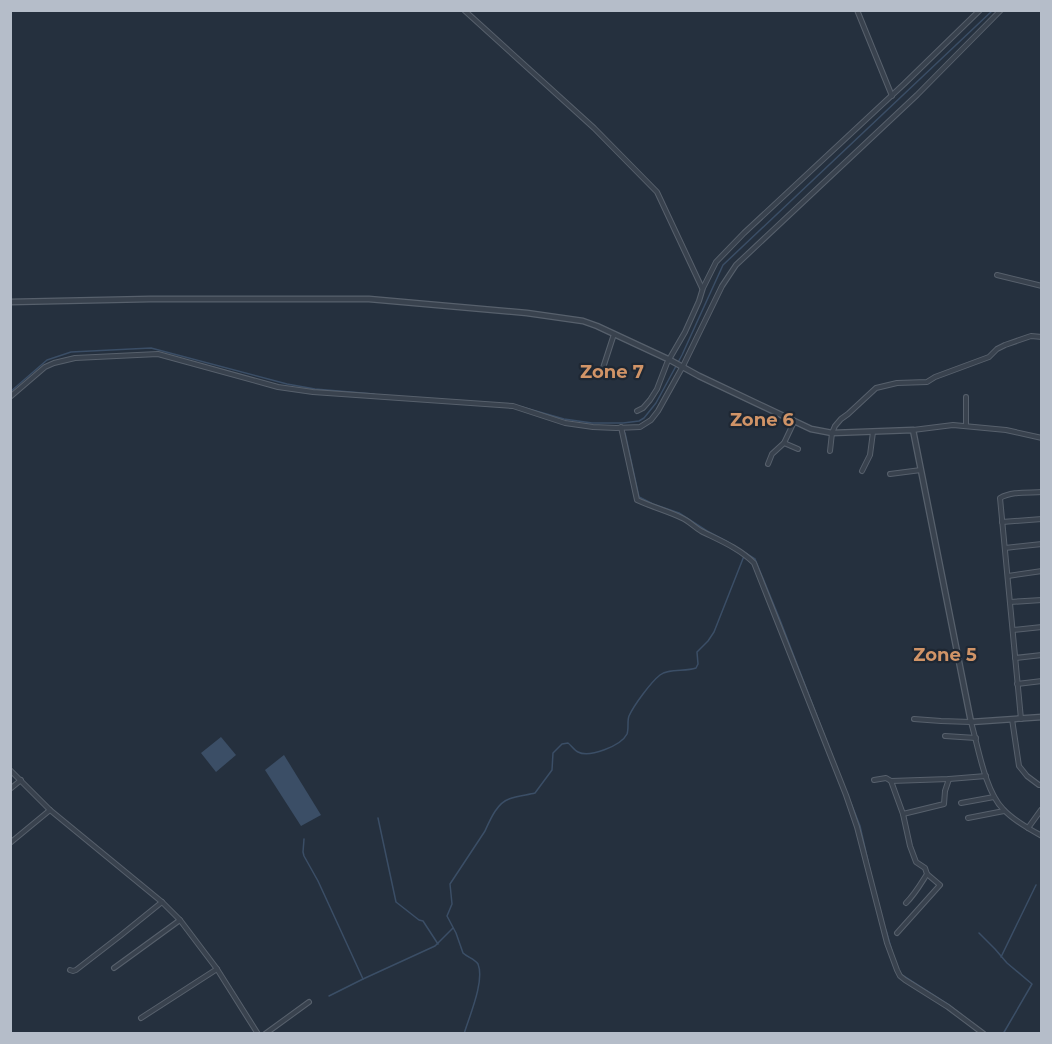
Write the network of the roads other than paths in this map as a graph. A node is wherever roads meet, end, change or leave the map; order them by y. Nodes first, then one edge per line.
1 (464, 10) edge
2 (857, 10) edge
3 (980, 10) edge
4 (1001, 10) edge
5 (892, 96) junction
6 (997, 275) dead end
7 (1041, 286) edge
8 (703, 288) junction
9 (10, 302) edge
10 (614, 334) junction
11 (1041, 337) edge
12 (670, 360) junction
13 (679, 365) junction
14 (603, 368) dead end
15 (966, 396) dead end
16 (10, 397) edge
17 (637, 411) dead end
18 (794, 422) junction
19 (966, 426) junction
20 (621, 428) junction
21 (913, 430) junction
22 (873, 432) junction
23 (832, 433) junction
24 (1041, 438) edge
25 (784, 443) junction
26 (798, 449) dead end
27 (830, 451) dead end
28 (768, 464) dead end
29 (921, 470) junction
30 (862, 471) dead end
31 (890, 474) dead end
32 (1041, 492) edge
33 (1041, 519) edge
34 (1002, 522) junction
35 (1041, 544) edge
36 (1005, 548) junction
37 (1041, 571) edge
38 (1008, 576) junction
39 (1041, 600) edge
40 (1010, 602) junction
41 (1041, 627) edge
42 (1013, 630) junction
43 (1041, 655) edge
44 (1015, 658) junction
45 (1041, 681) edge
46 (1017, 684) junction
47 (1041, 717) edge
48 (914, 719) dead end
49 (1012, 719) junction
50 (1021, 719) junction
51 (971, 722) junction
52 (945, 736) dead end
53 (976, 738) junction
54 (10, 770) edge
55 (986, 776) junction
56 (949, 779) junction
57 (21, 780) junction
58 (874, 780) dead end
59 (891, 781) junction
60 (1041, 785) edge
61 (10, 789) edge
62 (994, 797) junction
63 (962, 803) dead end
64 (50, 810) junction
65 (1041, 810) edge
66 (1004, 811) junction
67 (903, 814) junction
68 (968, 818) dead end
69 (1028, 828) junction
70 (1041, 836) edge
71 (10, 843) edge
72 (927, 874) junction
73 (162, 902) junction
74 (906, 903) dead end
75 (180, 920) junction
76 (897, 933) dead end
77 (114, 968) dead end
78 (217, 969) junction
79 (70, 970) dead end
80 (309, 1002) dead end
81 (141, 1018) dead end
82 (258, 1034) edge
83 (265, 1034) edge
84 (984, 1034) edge

1 - 8 street
2 - 5 street
3 - 5 street
4 - 13 street
5 - 8 street
6 - 7 street
8 - 12 street
9 - 10 street
10 - 12 street
10 - 14 street
11 - 23 street
12 - 13 street
12 - 17 street
13 - 18 street
13 - 20 street
15 - 19 street
16 - 20 street
18 - 23 street
18 - 25 street
19 - 21 street
19 - 24 street
20 - 84 street
21 - 22 street
21 - 29 street
22 - 23 street
22 - 30 street
23 - 27 street
25 - 26 street
25 - 28 street
29 - 31 street
29 - 51 street
32 - 34 street
33 - 34 street
34 - 36 street
35 - 36 street
36 - 38 street
37 - 38 street
38 - 40 street
39 - 40 street
40 - 42 street
41 - 42 street
42 - 44 street
43 - 44 street
44 - 46 street
45 - 46 street
46 - 50 street
47 - 50 street
48 - 51 street
49 - 50 street
49 - 51 street
49 - 60 street
51 - 53 street
52 - 53 street
53 - 55 street
54 - 57 street
55 - 56 street
55 - 62 street
56 - 59 street
56 - 67 street
57 - 61 street
57 - 64 street
58 - 59 street
59 - 67 street
62 - 63 street
62 - 66 street
64 - 71 street
64 - 73 street
65 - 69 street
66 - 68 street
66 - 69 street
67 - 72 street
69 - 70 street
72 - 74 street
72 - 76 street
73 - 75 street
73 - 79 street
75 - 77 street
75 - 78 street
78 - 81 street
78 - 82 street
80 - 83 street

